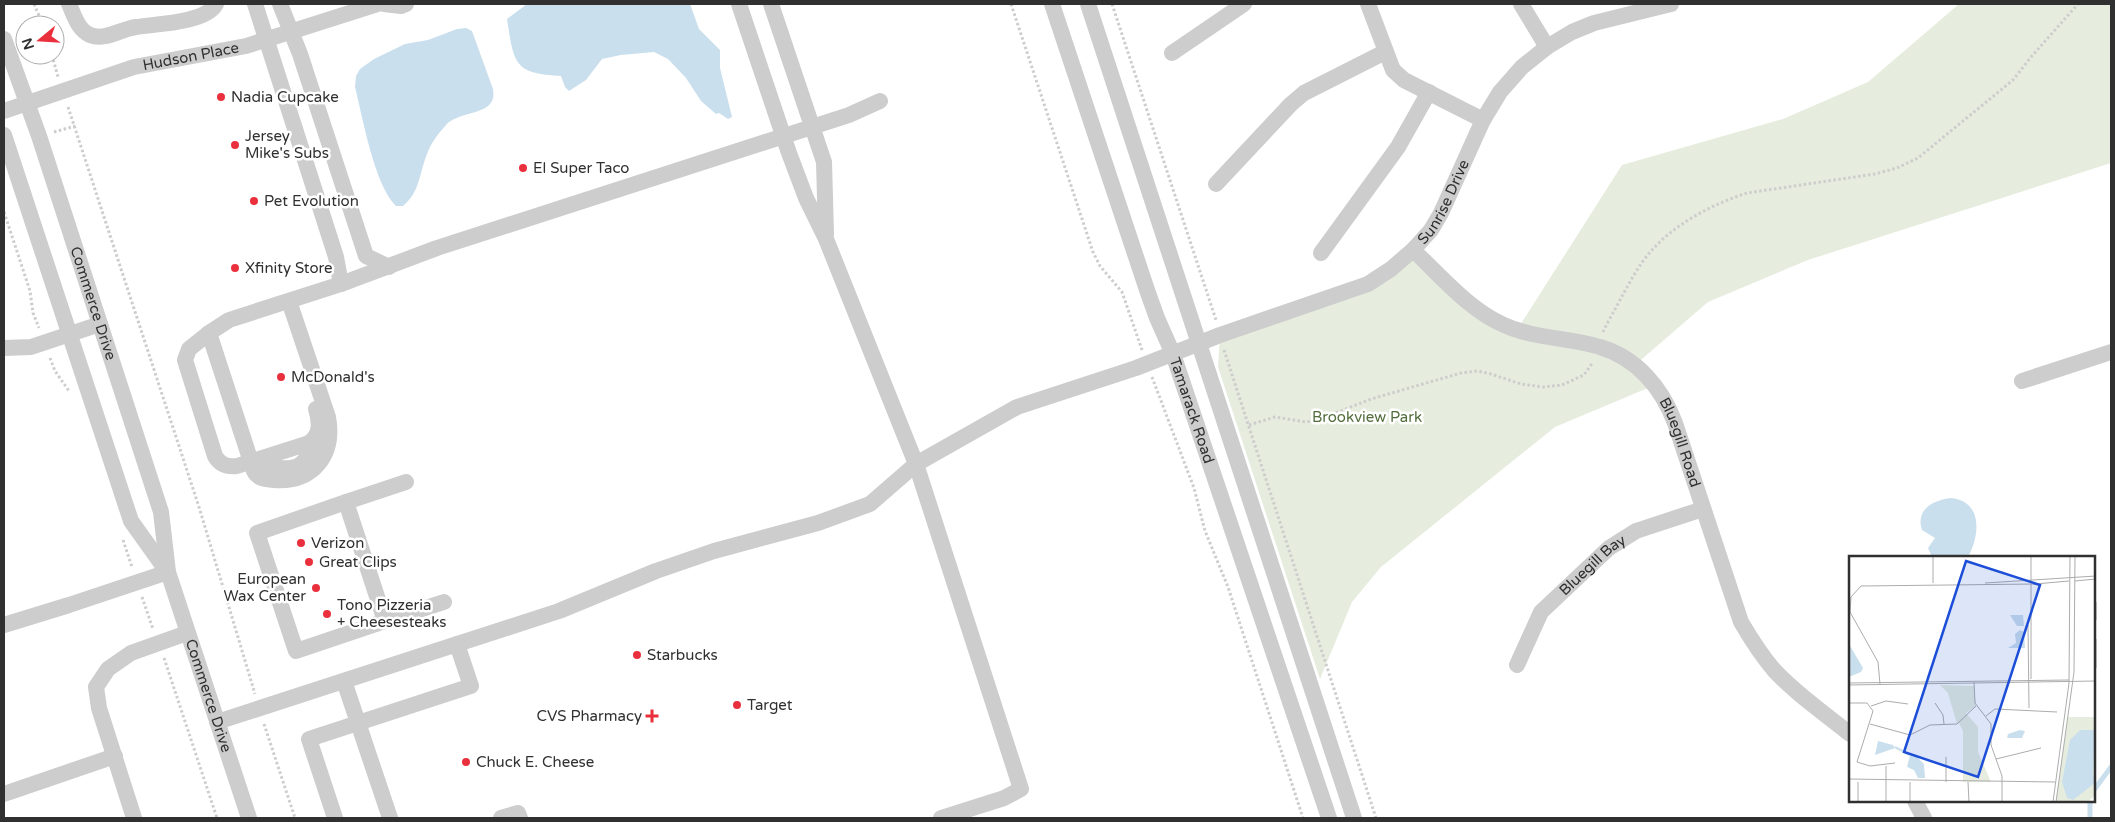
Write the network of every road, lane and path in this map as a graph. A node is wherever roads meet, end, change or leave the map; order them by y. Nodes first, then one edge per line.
1 (69, 4) edge
2 (216, 4) edge
3 (254, 4) edge
4 (280, 4) edge
5 (378, 4) edge
6 (384, 4) edge
7 (406, 4) edge
8 (739, 4) edge
9 (772, 4) edge
10 (1011, 4) edge
11 (1052, 4) edge
12 (1088, 4) edge
13 (1112, 4) edge
14 (1244, 4) edge
15 (1368, 4) edge
16 (1521, 4) edge
17 (2078, 4) edge
18 (1661, 5) edge
19 (291, 33) junction
20 (4, 39) edge
21 (267, 40) junction
22 (1547, 47) junction
23 (1386, 52) junction
24 (1172, 53) dead end
25 (1428, 92) junction
26 (880, 101) dead end
27 (27, 103) junction
28 (4, 111) edge
29 (1483, 120) junction
30 (75, 126) dead end
31 (813, 126) junction
32 (4, 135) edge
33 (782, 136) junction
34 (1216, 184) dead end
35 (4, 212) edge
36 (826, 239) junction
37 (1413, 250) junction
38 (1321, 253) dead end
39 (389, 267) junction
40 (340, 284) junction
41 (290, 301) junction
42 (33, 312) dead end
43 (1214, 315) dead end
44 (297, 323) junction
45 (100, 324) junction
46 (1136, 329) dead end
47 (209, 333) junction
48 (69, 335) junction
49 (1200, 344) junction
50 (1599, 346) junction
51 (4, 348) edge
52 (2111, 352) edge
53 (1173, 354) junction
54 (1225, 354) dead end
55 (1153, 381) dead end
56 (2022, 381) dead end
57 (1250, 425) junction
58 (251, 462) junction
59 (916, 464) junction
60 (406, 482) dead end
61 (346, 502) junction
62 (1703, 509) junction
63 (168, 572) junction
64 (444, 602) dead end
65 (385, 621) junction
66 (4, 624) edge
67 (188, 633) junction
68 (457, 644) junction
69 (1517, 665) dead end
70 (344, 681) junction
71 (259, 709) junction
72 (218, 722) junction
73 (358, 723) junction
74 (1849, 733) edge
75 (115, 756) junction
76 (4, 794) edge
77 (1916, 802) edge
78 (134, 818) edge
79 (249, 818) edge
80 (295, 818) edge
81 (335, 818) edge
82 (390, 818) edge
83 (501, 818) edge
84 (520, 818) edge
85 (941, 818) edge
86 (1303, 818) edge
87 (1330, 818) edge
88 (1354, 818) edge
89 (1376, 818) edge
90 (1924, 818) edge

1 - 2 street
3 - 21 street
4 - 19 street
5 - 19 street, Hudson Place
6 - 7 street
8 - 33 street
9 - 31 street
10 - 46 path
11 - 53 street, Tamarack Road
12 - 49 street, Tamarack Road
13 - 43 path
14 - 24 street
15 - 23 street
16 - 22 street
17 - 50 path
18 - 22 street, Sunrise Drive
19 - 21 street, Hudson Place
19 - 39 street
20 - 27 street, Commerce Drive
21 - 27 street, Hudson Place
21 - 40 street
22 - 29 street, Sunrise Drive
23 - 25 street
23 - 34 street
25 - 29 street
25 - 38 street
26 - 31 street
27 - 28 street, Hudson Place
27 - 45 street, Commerce Drive
29 - 37 street, Sunrise Drive
30 - 71 path
31 - 33 street
31 - 36 street
32 - 48 street, Commerce Drive
33 - 36 street
33 - 39 street
35 - 42 path
36 - 59 street
37 - 49 street, Sunrise Drive
37 - 50 street, Bluegill Road
39 - 40 street
40 - 41 street
41 - 44 street
41 - 47 street
44 - 58 street
44 - 58 street
45 - 48 street
45 - 63 street, Commerce Drive
47 - 58 street
47 - 58 street
48 - 51 street
48 - 63 street, Commerce Drive
49 - 53 street, Sunrise Drive
49 - 88 street, Tamarack Road
50 - 57 path
50 - 62 street, Bluegill Road
52 - 56 street
53 - 59 street, Sunrise Drive
53 - 87 street, Tamarack Road
54 - 57 path
55 - 86 path
57 - 89 path
59 - 68 street, Sunrise Drive
59 - 85 street
60 - 61 street
61 - 65 street
61 - 65 street
62 - 69 street, Bluegill Bay
62 - 74 street, Bluegill Road
63 - 66 street
63 - 67 street, Commerce Drive
64 - 65 street
67 - 72 street, Commerce Drive
67 - 75 street
68 - 70 street, Sunrise Drive
68 - 73 street
70 - 71 street, Sunrise Drive
70 - 73 street
71 - 72 street, Sunrise Drive
71 - 80 path
72 - 79 street, Commerce Drive
73 - 81 street
73 - 82 street
75 - 76 street
75 - 78 street
77 - 90 street
83 - 84 street

